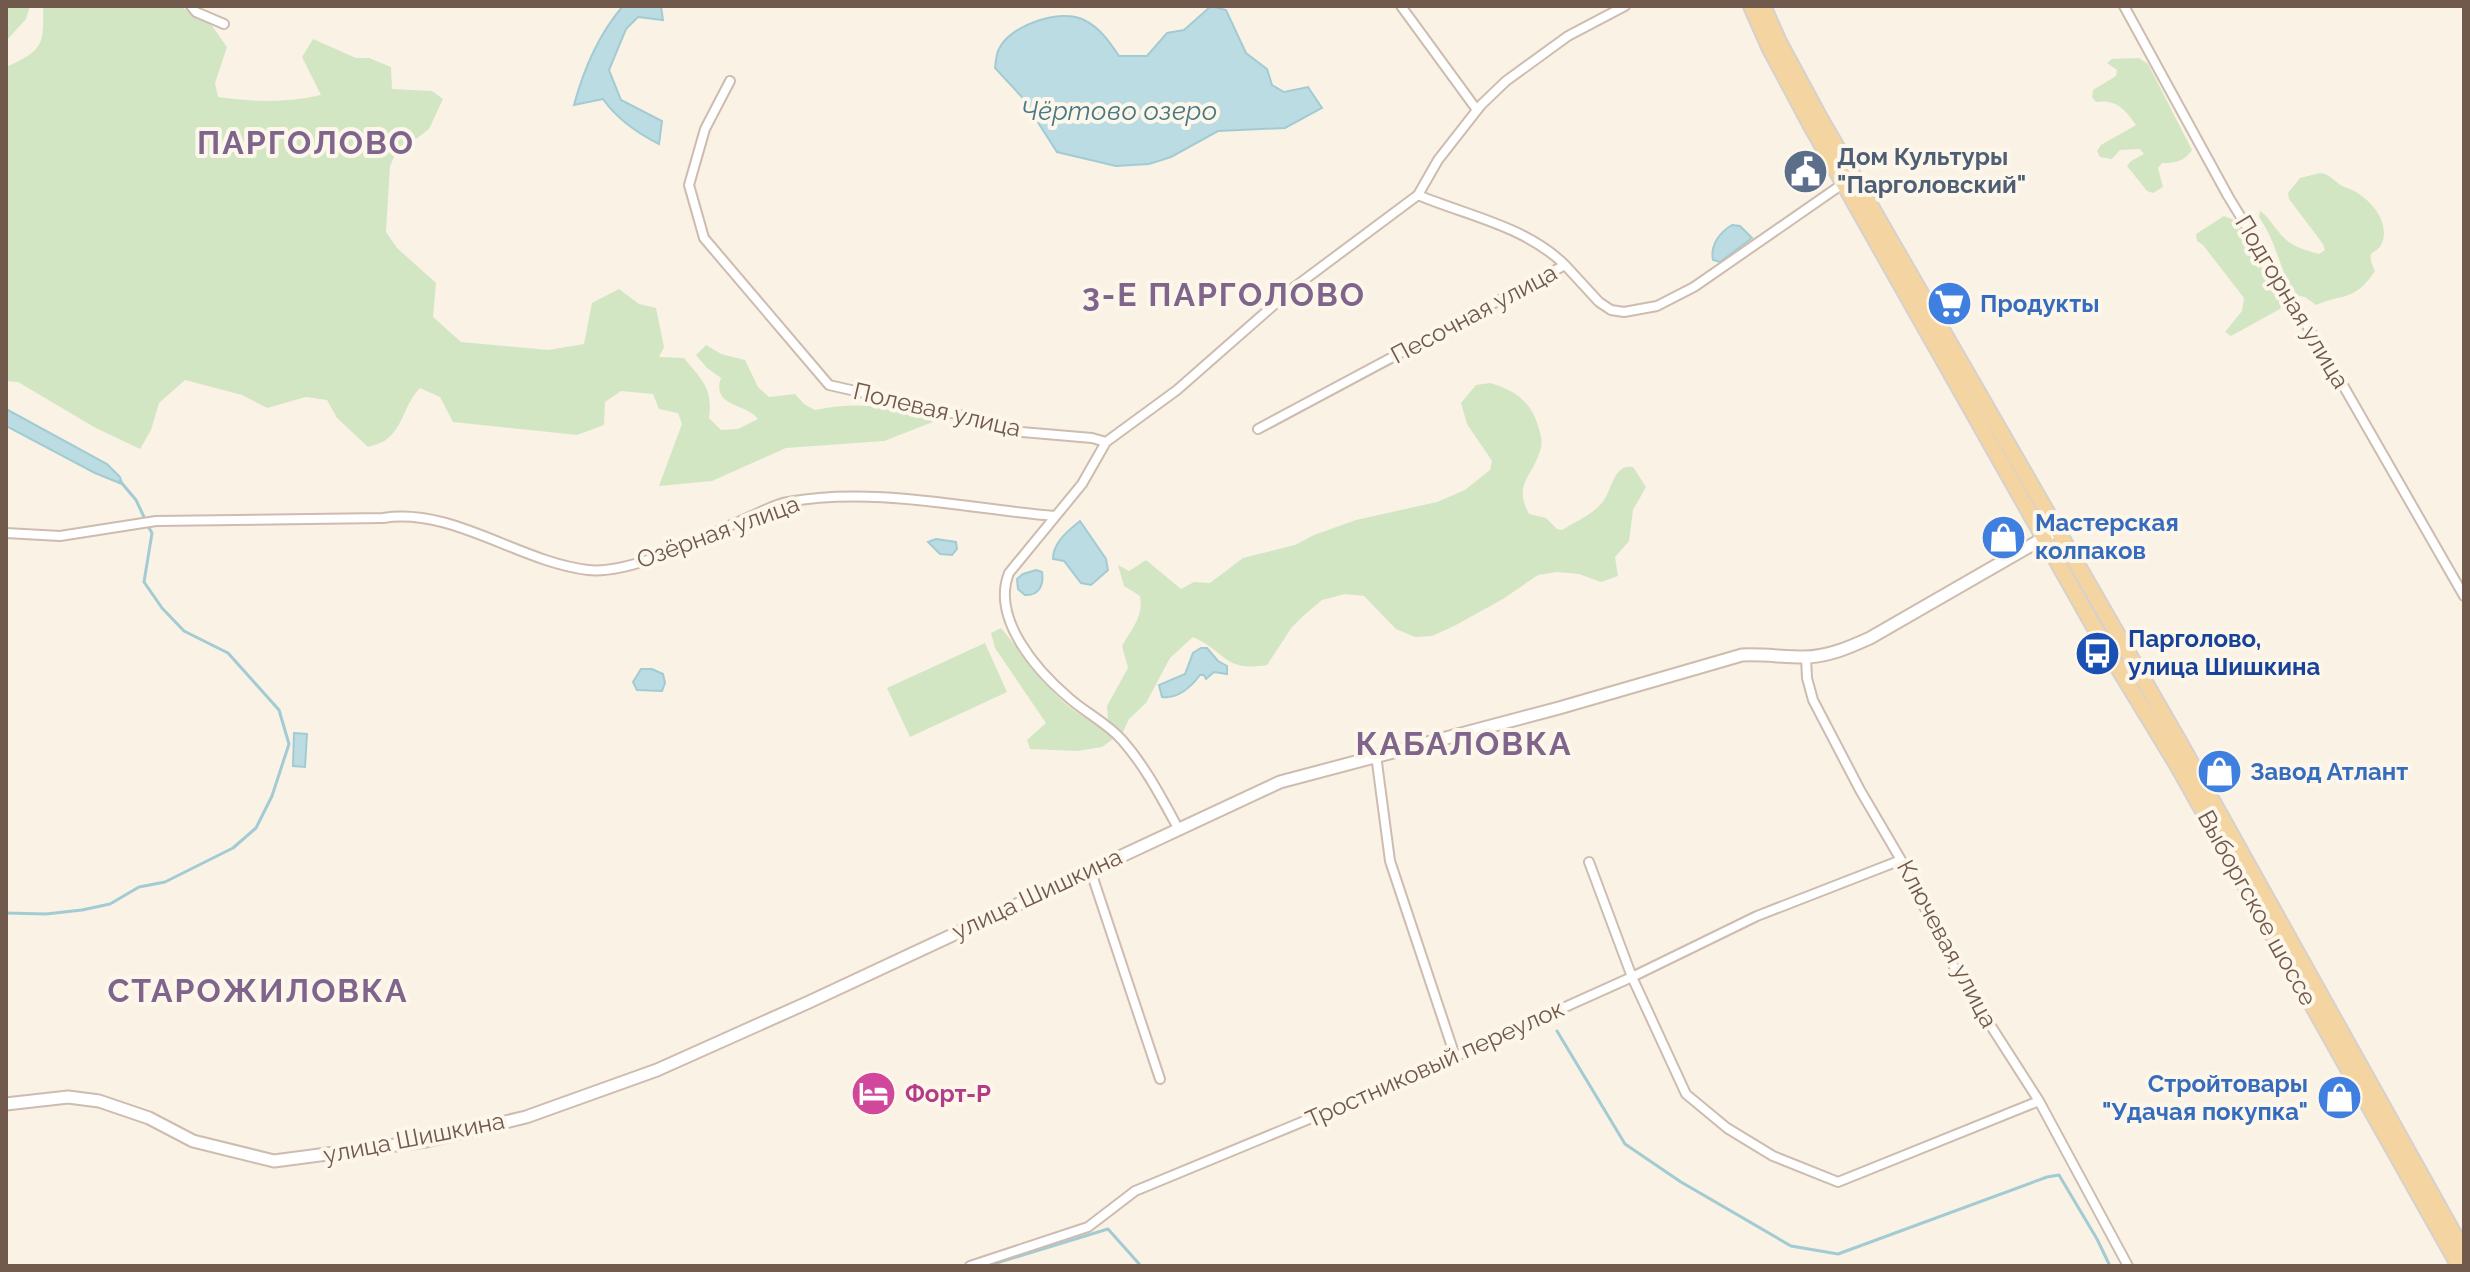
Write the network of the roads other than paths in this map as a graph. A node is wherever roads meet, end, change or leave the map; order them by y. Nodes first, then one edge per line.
1 (191, 6) edge
2 (1401, 6) edge
3 (1625, 6) edge
4 (1751, 6) edge
5 (1763, 6) edge
6 (2124, 6) edge
7 (224, 24) dead end
8 (730, 81) dead end
9 (1477, 110) junction
10 (1844, 183) junction
11 (1418, 195) junction
12 (1565, 265) junction
13 (1258, 429) dead end
14 (1106, 442) junction
15 (1055, 516) junction
16 (2057, 530) junction
17 (6, 533) edge
18 (2043, 538) junction
19 (2464, 596) edge
20 (1806, 657) junction
21 (1376, 755) junction
22 (1178, 828) junction
23 (1901, 860) junction
24 (1589, 862) dead end
25 (1090, 869) junction
26 (1632, 977) junction
27 (1455, 1056) junction
28 (1160, 1079) dead end
29 (2039, 1101) junction
30 (6, 1104) edge
31 (2464, 1252) edge
32 (970, 1266) edge
33 (2128, 1266) edge
34 (2459, 1266) edge

1 - 7 street
2 - 9 street
3 - 9 street
4 - 10 main road, Выборгское шоссе
5 - 16 main road, Выборгское шоссе
6 - 19 street, Подгорная улица
8 - 14 street, Полевая улица
9 - 11 street
10 - 12 street, Песочная улица
10 - 18 main road, Выборгское шоссе
11 - 12 street
11 - 14 street
12 - 13 street, Песочная улица
14 - 15 street
15 - 17 street, Озёрная улица
15 - 22 street
16 - 18 street, улица Шишкина
16 - 31 main road, Выборгское шоссе
18 - 20 street, улица Шишкина
18 - 34 main road, Выборгское шоссе
20 - 21 street, улица Шишкина
20 - 23 street, Ключевая улица
21 - 22 street, улица Шишкина
21 - 27 street
22 - 25 street, улица Шишкина
23 - 26 street, Тростниковый переулок
23 - 29 street, Ключевая улица
24 - 26 street
25 - 28 street
25 - 30 street, улица Шишкина
26 - 27 street, Тростниковый переулок
26 - 29 street
27 - 32 street, Тростниковый переулок
29 - 33 street, Ключевая улица

